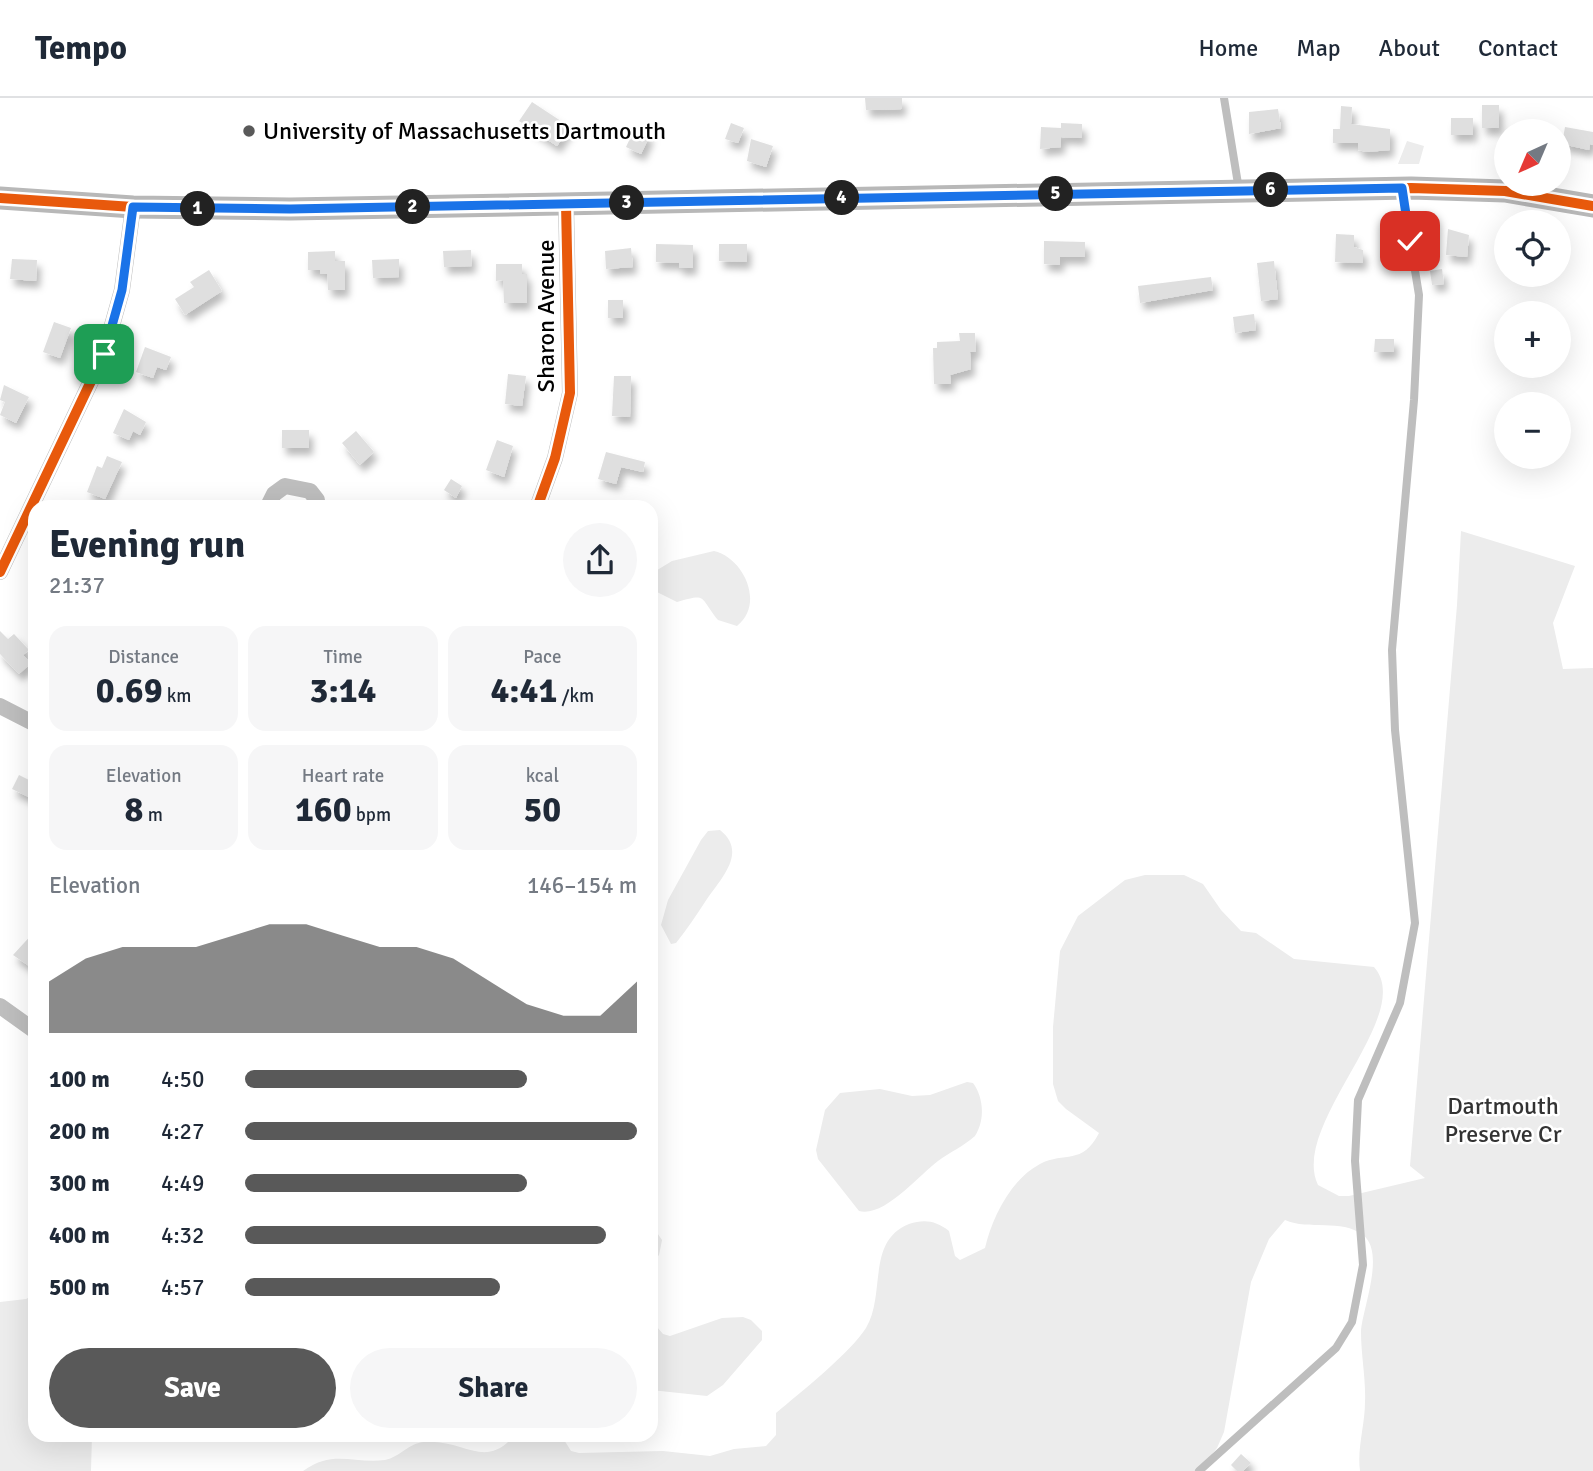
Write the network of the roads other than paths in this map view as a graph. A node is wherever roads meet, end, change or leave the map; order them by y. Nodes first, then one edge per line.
1 (1224, 98) edge
2 (1402, 188) junction
3 (1239, 190) junction
4 (0, 198) edge
5 (566, 204) junction
6 (1593, 206) edge
7 (133, 207) junction
8 (34, 500) edge
9 (271, 500) edge
10 (314, 500) edge
11 (540, 500) edge
12 (28, 513) edge
13 (0, 572) edge
14 (0, 706) edge
15 (28, 720) edge
16 (0, 1006) edge
17 (28, 1026) edge
18 (1199, 1471) edge

1 - 3 lane
2 - 3 main road
2 - 6 main road
2 - 18 lane
3 - 5 main road
4 - 7 main road
5 - 7 main road
5 - 11 street, Sharon Avenue
7 - 8 street
9 - 10 street
12 - 13 street
14 - 15 street
16 - 17 street

